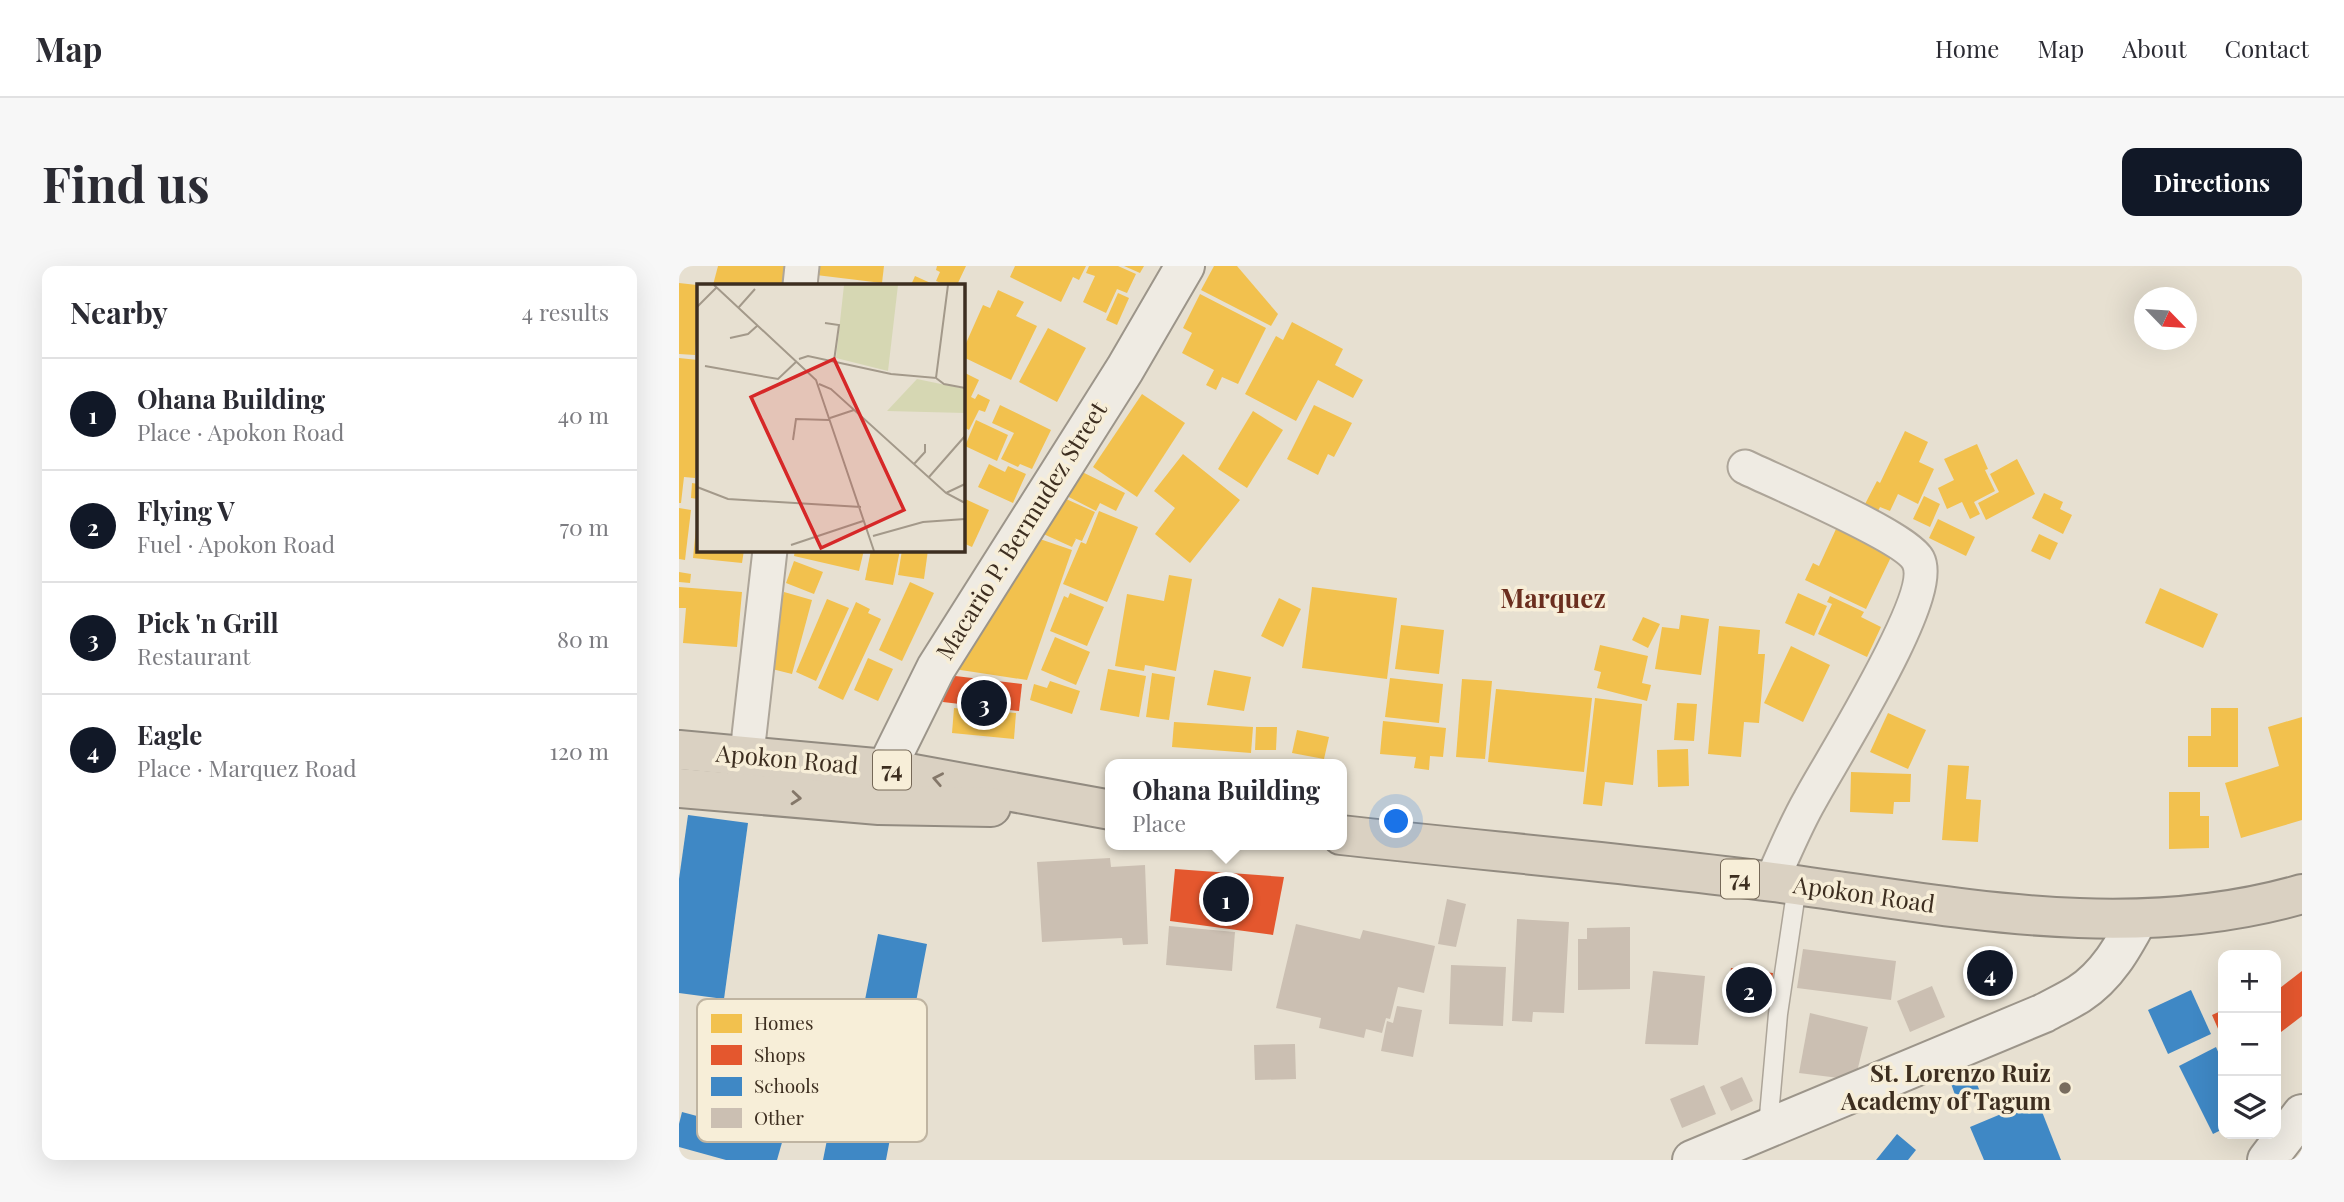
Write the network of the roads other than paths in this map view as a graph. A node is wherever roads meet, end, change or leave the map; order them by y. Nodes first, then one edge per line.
1 (802, 266) edge
2 (1185, 266) edge
3 (800, 284) edge
4 (1745, 467) dead end
5 (770, 551) edge
6 (679, 750) edge
7 (744, 775) junction
8 (882, 787) junction
9 (679, 788) edge
10 (1105, 810) edge
11 (1347, 836) edge
12 (1784, 884) junction
13 (2302, 894) edge
14 (2138, 919) junction
15 (2302, 1114) edge
16 (1767, 1127) junction
17 (2279, 1156) edge
18 (1692, 1160) edge

1 - 3 street
2 - 8 main road, Macario P. Bermudez Street
4 - 12 street
5 - 7 street
6 - 7 highway, Apokon Road / 74
7 - 8 highway, Apokon Road / 74
7 - 9 highway, Apokon Road / 74
8 - 10 highway, Apokon Road / 74
11 - 12 highway, Apokon Road / 74
12 - 14 highway, Apokon Road / 74
12 - 16 lane
13 - 14 highway, Apokon Road / 74
14 - 16 main road
15 - 17 main road
16 - 18 main road

